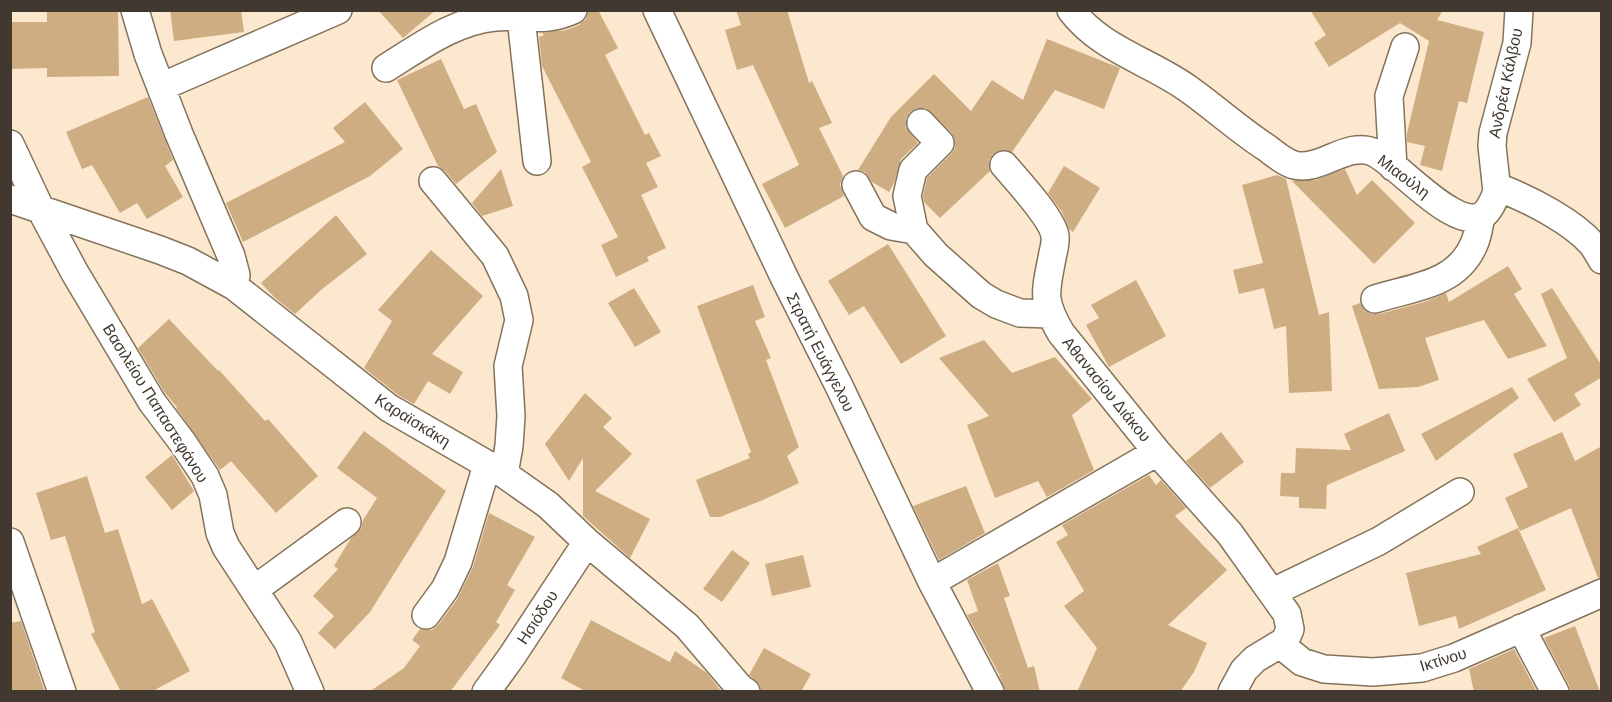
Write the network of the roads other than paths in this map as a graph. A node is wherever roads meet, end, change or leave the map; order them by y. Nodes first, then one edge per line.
1 (135, 10) edge
2 (338, 10) edge
3 (573, 10) edge
4 (657, 10) edge
5 (1071, 10) edge
6 (1519, 10) edge
7 (519, 14) edge
8 (1405, 47) dead end
9 (386, 68) dead end
10 (161, 87) junction
11 (921, 123) dead end
12 (10, 144) edge
13 (537, 161) dead end
14 (1004, 165) dead end
15 (1393, 167) junction
16 (433, 181) dead end
17 (856, 185) dead end
18 (1497, 192) junction
19 (10, 199) edge
20 (40, 208) junction
21 (1481, 216) junction
22 (914, 230) junction
23 (1602, 260) edge
24 (234, 286) junction
25 (1375, 298) dead end
26 (1050, 314) junction
27 (1157, 452) junction
28 (496, 470) junction
29 (1460, 492) dead end
30 (347, 522) dead end
31 (10, 542) edge
32 (587, 542) junction
33 (932, 582) junction
34 (255, 589) junction
35 (1273, 592) junction
36 (1602, 593) edge
37 (426, 615) dead end
38 (1521, 628) junction
39 (1281, 645) junction
40 (62, 692) edge
41 (310, 692) edge
42 (486, 692) edge
43 (746, 692) edge
44 (990, 692) edge
45 (1232, 692) edge
46 (1556, 692) edge

1 - 10 street
2 - 10 street
3 - 7 street
4 - 33 street, Στρατή Ευάγγελου
5 - 15 street, Μιαούλη
6 - 18 street, Ανδρέα Κάλβου
7 - 9 street
7 - 13 street
8 - 15 street
10 - 24 street
11 - 22 street
12 - 20 street, Βασιλείου Παπαστεφάνου
14 - 26 street, Αθανασίου Διάκου
15 - 21 street, Μιαούλη
16 - 28 street
17 - 22 street
18 - 21 street
18 - 23 street
19 - 20 street
20 - 24 street, Καραϊσκάκη
20 - 34 street, Βασιλείου Παπαστεφάνου
21 - 25 street
22 - 26 street
24 - 28 street, Καραϊσκάκη
26 - 27 street, Αθανασίου Διάκου
27 - 33 street
27 - 35 street, Αθανασίου Διάκου
28 - 32 street, Καραϊσκάκη
28 - 37 street
29 - 35 street
30 - 34 street
31 - 40 street
32 - 42 street, Ησιόδου
32 - 43 street, Καραϊσκάκη
33 - 44 street, Στρατή Ευάγγελου
34 - 41 street, Βασιλείου Παπαστεφάνου
35 - 39 street, Αθανασίου Διάκου
36 - 38 street, Ικτίνου
38 - 39 street, Ικτίνου
38 - 46 street
39 - 45 street

